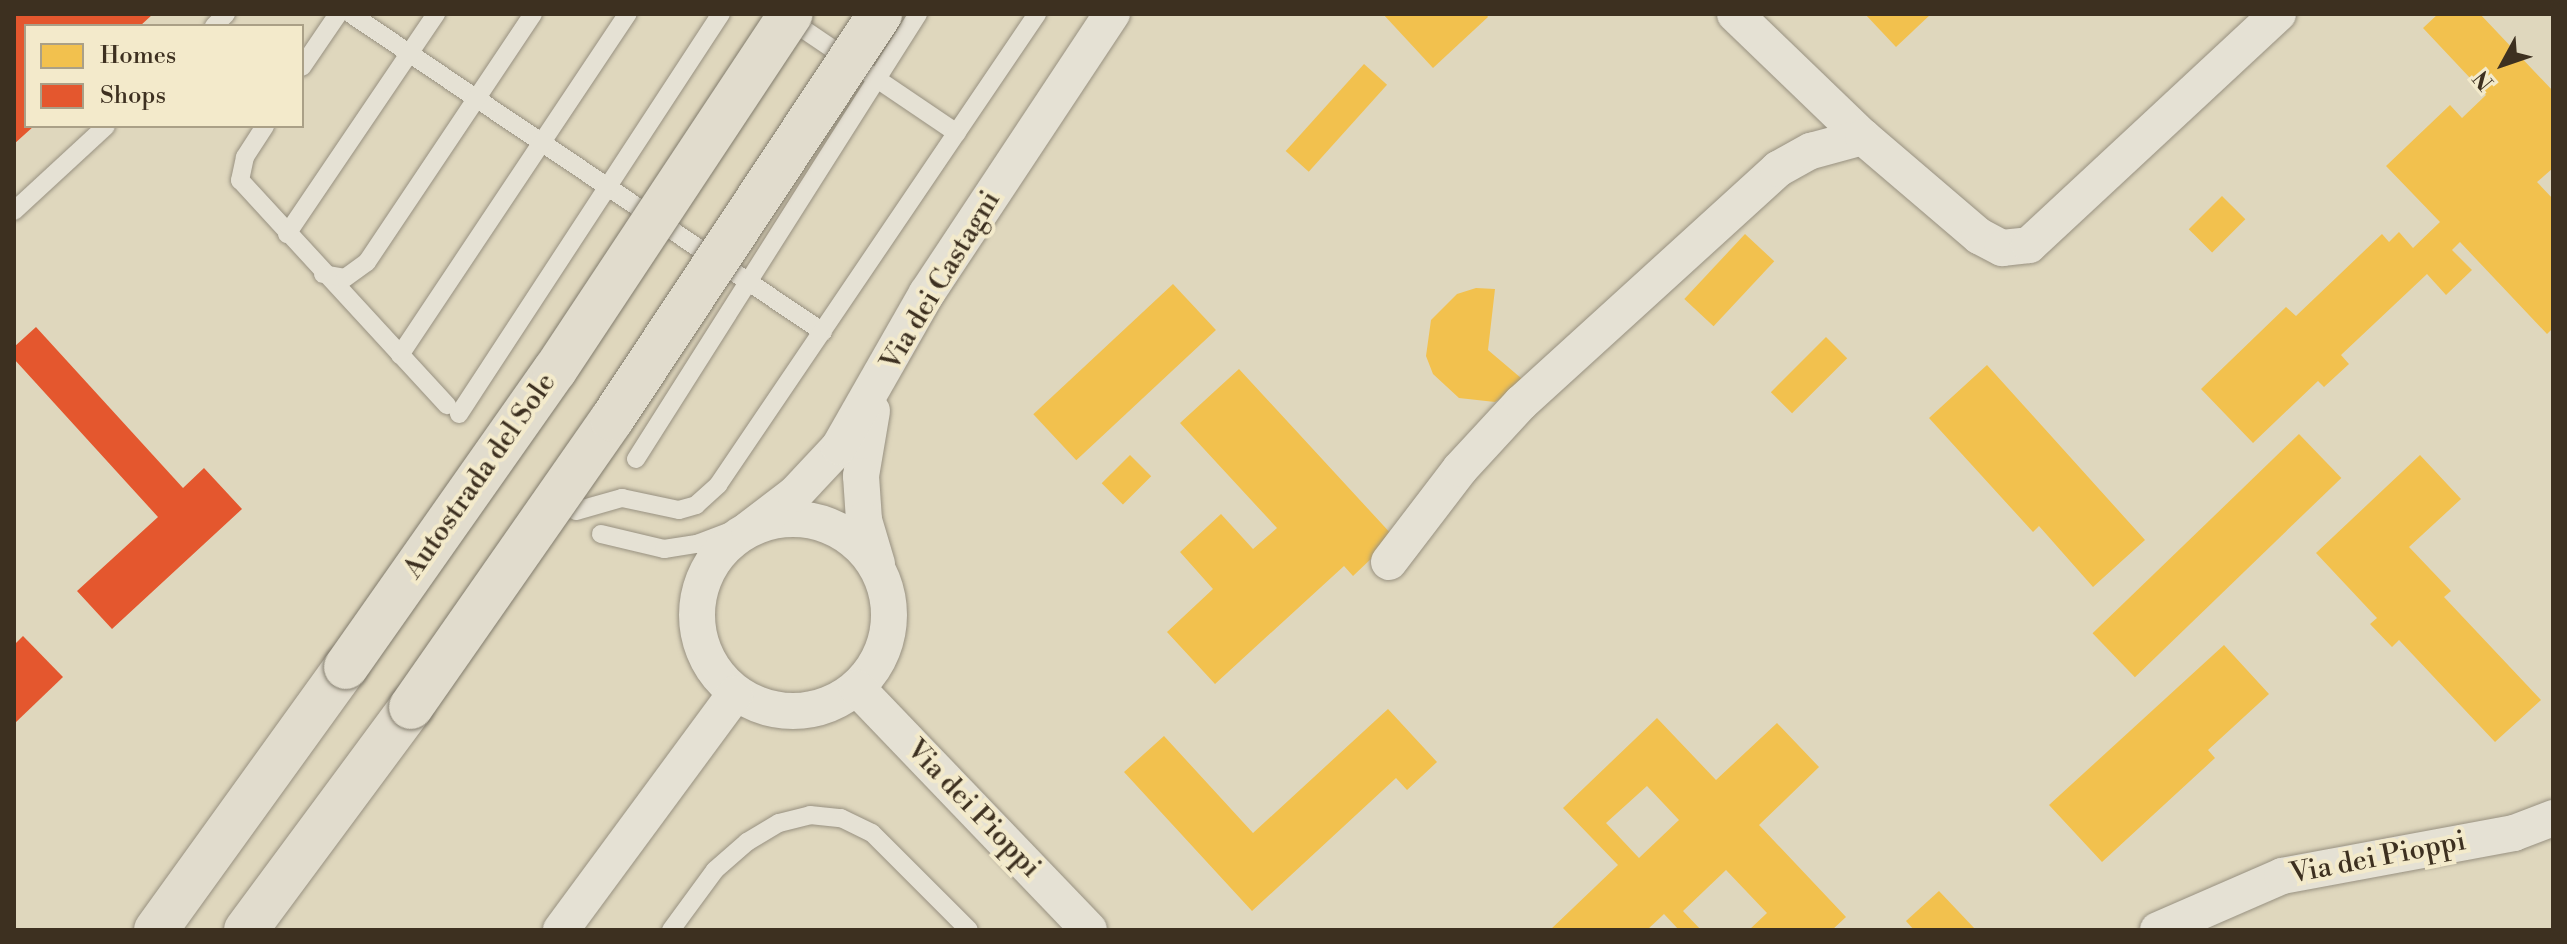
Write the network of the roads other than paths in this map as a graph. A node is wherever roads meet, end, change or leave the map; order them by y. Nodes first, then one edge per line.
1 (338, 14) edge
2 (351, 14) edge
3 (436, 14) edge
4 (533, 14) edge
5 (627, 14) edge
6 (721, 14) edge
7 (780, 14) edge
8 (791, 14) edge
9 (880, 14) edge
10 (918, 14) edge
11 (1037, 14) edge
12 (1112, 14) edge
13 (1735, 14) edge
14 (2278, 14) edge
15 (409, 54) junction
16 (304, 64) edge
17 (877, 79) junction
18 (476, 100) junction
19 (104, 128) edge
20 (264, 128) edge
21 (957, 133) junction
22 (1863, 137) junction
23 (540, 144) junction
24 (606, 189) junction
25 (14, 211) edge
26 (287, 234) junction
27 (323, 274) junction
28 (748, 282) junction
29 (823, 332) junction
30 (400, 355) junction
31 (888, 366) junction
32 (636, 459) dead end
33 (576, 511) dead end
34 (756, 524) junction
35 (601, 534) dead end
36 (1389, 562) dead end
37 (883, 581) junction
38 (857, 688) junction
39 (735, 694) junction
40 (2553, 818) edge
41 (2514, 833) junction
42 (2553, 834) edge
43 (156, 930) edge
44 (246, 930) edge
45 (561, 930) edge
46 (671, 930) edge
47 (969, 930) edge
48 (1089, 930) edge
49 (2158, 930) edge

1 - 16 lane
2 - 15 lane
3 - 15 lane
4 - 18 lane
5 - 23 lane
6 - 24 lane
7 - 17 lane
8 - 43 highway, Autostrada del Sole, bridge
9 - 44 highway, bridge
10 - 17 lane
11 - 21 lane
12 - 31 street, Via dei Castagni
13 - 22 street
14 - 22 street
15 - 18 lane
15 - 26 lane
17 - 21 lane
17 - 28 lane
18 - 23 lane
18 - 27 lane
19 - 25 lane
20 - 26 lane
21 - 29 lane
22 - 36 street
23 - 24 lane
23 - 30 lane
24 - 28 lane
24 - 30 lane
26 - 27 lane
27 - 30 lane
28 - 29 lane
28 - 32 lane
29 - 33 lane
31 - 34 street, Via dei Castagni
31 - 37 street
34 - 35 lane
34 - 37 street, Via dei Castagni
34 - 39 street, Via dei Castagni
37 - 38 street, Via dei Castagni
38 - 39 street, Via dei Castagni
38 - 48 street, Via dei Pioppi
39 - 45 street
40 - 41 street
41 - 42 street
41 - 49 street, Via dei Pioppi
46 - 47 lane

